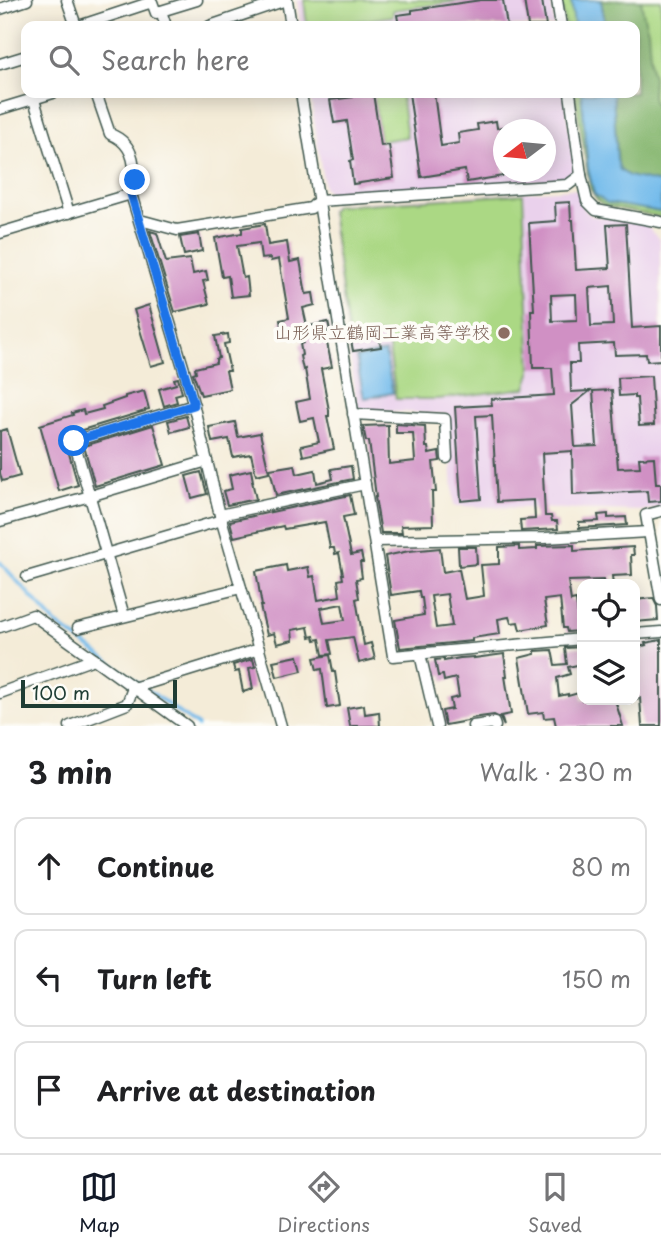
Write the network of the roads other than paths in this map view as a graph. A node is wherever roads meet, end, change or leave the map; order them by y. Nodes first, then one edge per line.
1 (24, 0) edge
2 (67, 0) edge
3 (197, 0) edge
4 (286, 0) edge
5 (557, 0) edge
6 (0, 9) edge
7 (161, 11) junction
8 (76, 21) edge
9 (93, 21) edge
10 (164, 21) edge
11 (225, 21) edge
12 (290, 21) edge
13 (560, 21) edge
14 (21, 58) edge
15 (0, 64) edge
16 (39, 98) edge
17 (98, 98) edge
18 (302, 98) edge
19 (571, 98) edge
20 (34, 100) junction
21 (0, 109) edge
22 (581, 175) junction
23 (131, 194) junction
24 (318, 201) junction
25 (69, 213) junction
26 (140, 220) junction
27 (661, 222) edge
28 (0, 233) edge
29 (194, 405) junction
30 (353, 414) junction
31 (447, 458) dead end
32 (207, 461) junction
33 (365, 484) junction
34 (90, 496) junction
35 (661, 511) edge
36 (221, 518) junction
37 (0, 521) edge
38 (648, 533) junction
39 (374, 541) junction
40 (106, 554) junction
41 (27, 577) dead end
42 (241, 587) junction
43 (661, 600) edge
44 (124, 616) junction
45 (0, 627) edge
46 (78, 628) dead end
47 (661, 632) edge
48 (640, 634) edge
49 (577, 639) edge
50 (259, 649) junction
51 (420, 654) junction
52 (94, 659) junction
53 (133, 688) junction
54 (0, 693) edge
55 (70, 726) edge
56 (187, 726) edge
57 (282, 726) edge
58 (437, 726) edge
59 (473, 726) edge
60 (495, 726) edge

1 - 6 street
2 - 8 street
3 - 7 street
4 - 11 street
4 - 12 street
5 - 13 street
7 - 9 street
7 - 10 street
14 - 15 street
16 - 20 street
17 - 23 street
18 - 24 street
19 - 22 street
20 - 21 street
20 - 25 street
22 - 24 street
22 - 27 street
23 - 25 street
23 - 26 street
24 - 26 street
24 - 30 street
25 - 28 street
26 - 29 street
29 - 32 street
29 - 34 street
30 - 31 street
30 - 33 street
32 - 34 street
32 - 36 street
33 - 36 street
33 - 39 street
34 - 37 street
34 - 40 street
35 - 38 street
36 - 40 street
36 - 42 street
38 - 39 street
38 - 43 street
39 - 51 street
40 - 41 street
40 - 44 street
42 - 44 street
42 - 50 street
44 - 46 street
45 - 52 street
47 - 48 street
49 - 51 street
50 - 53 street
50 - 57 street
51 - 58 street
52 - 53 street
52 - 54 street
53 - 55 street
53 - 56 street
59 - 60 street

